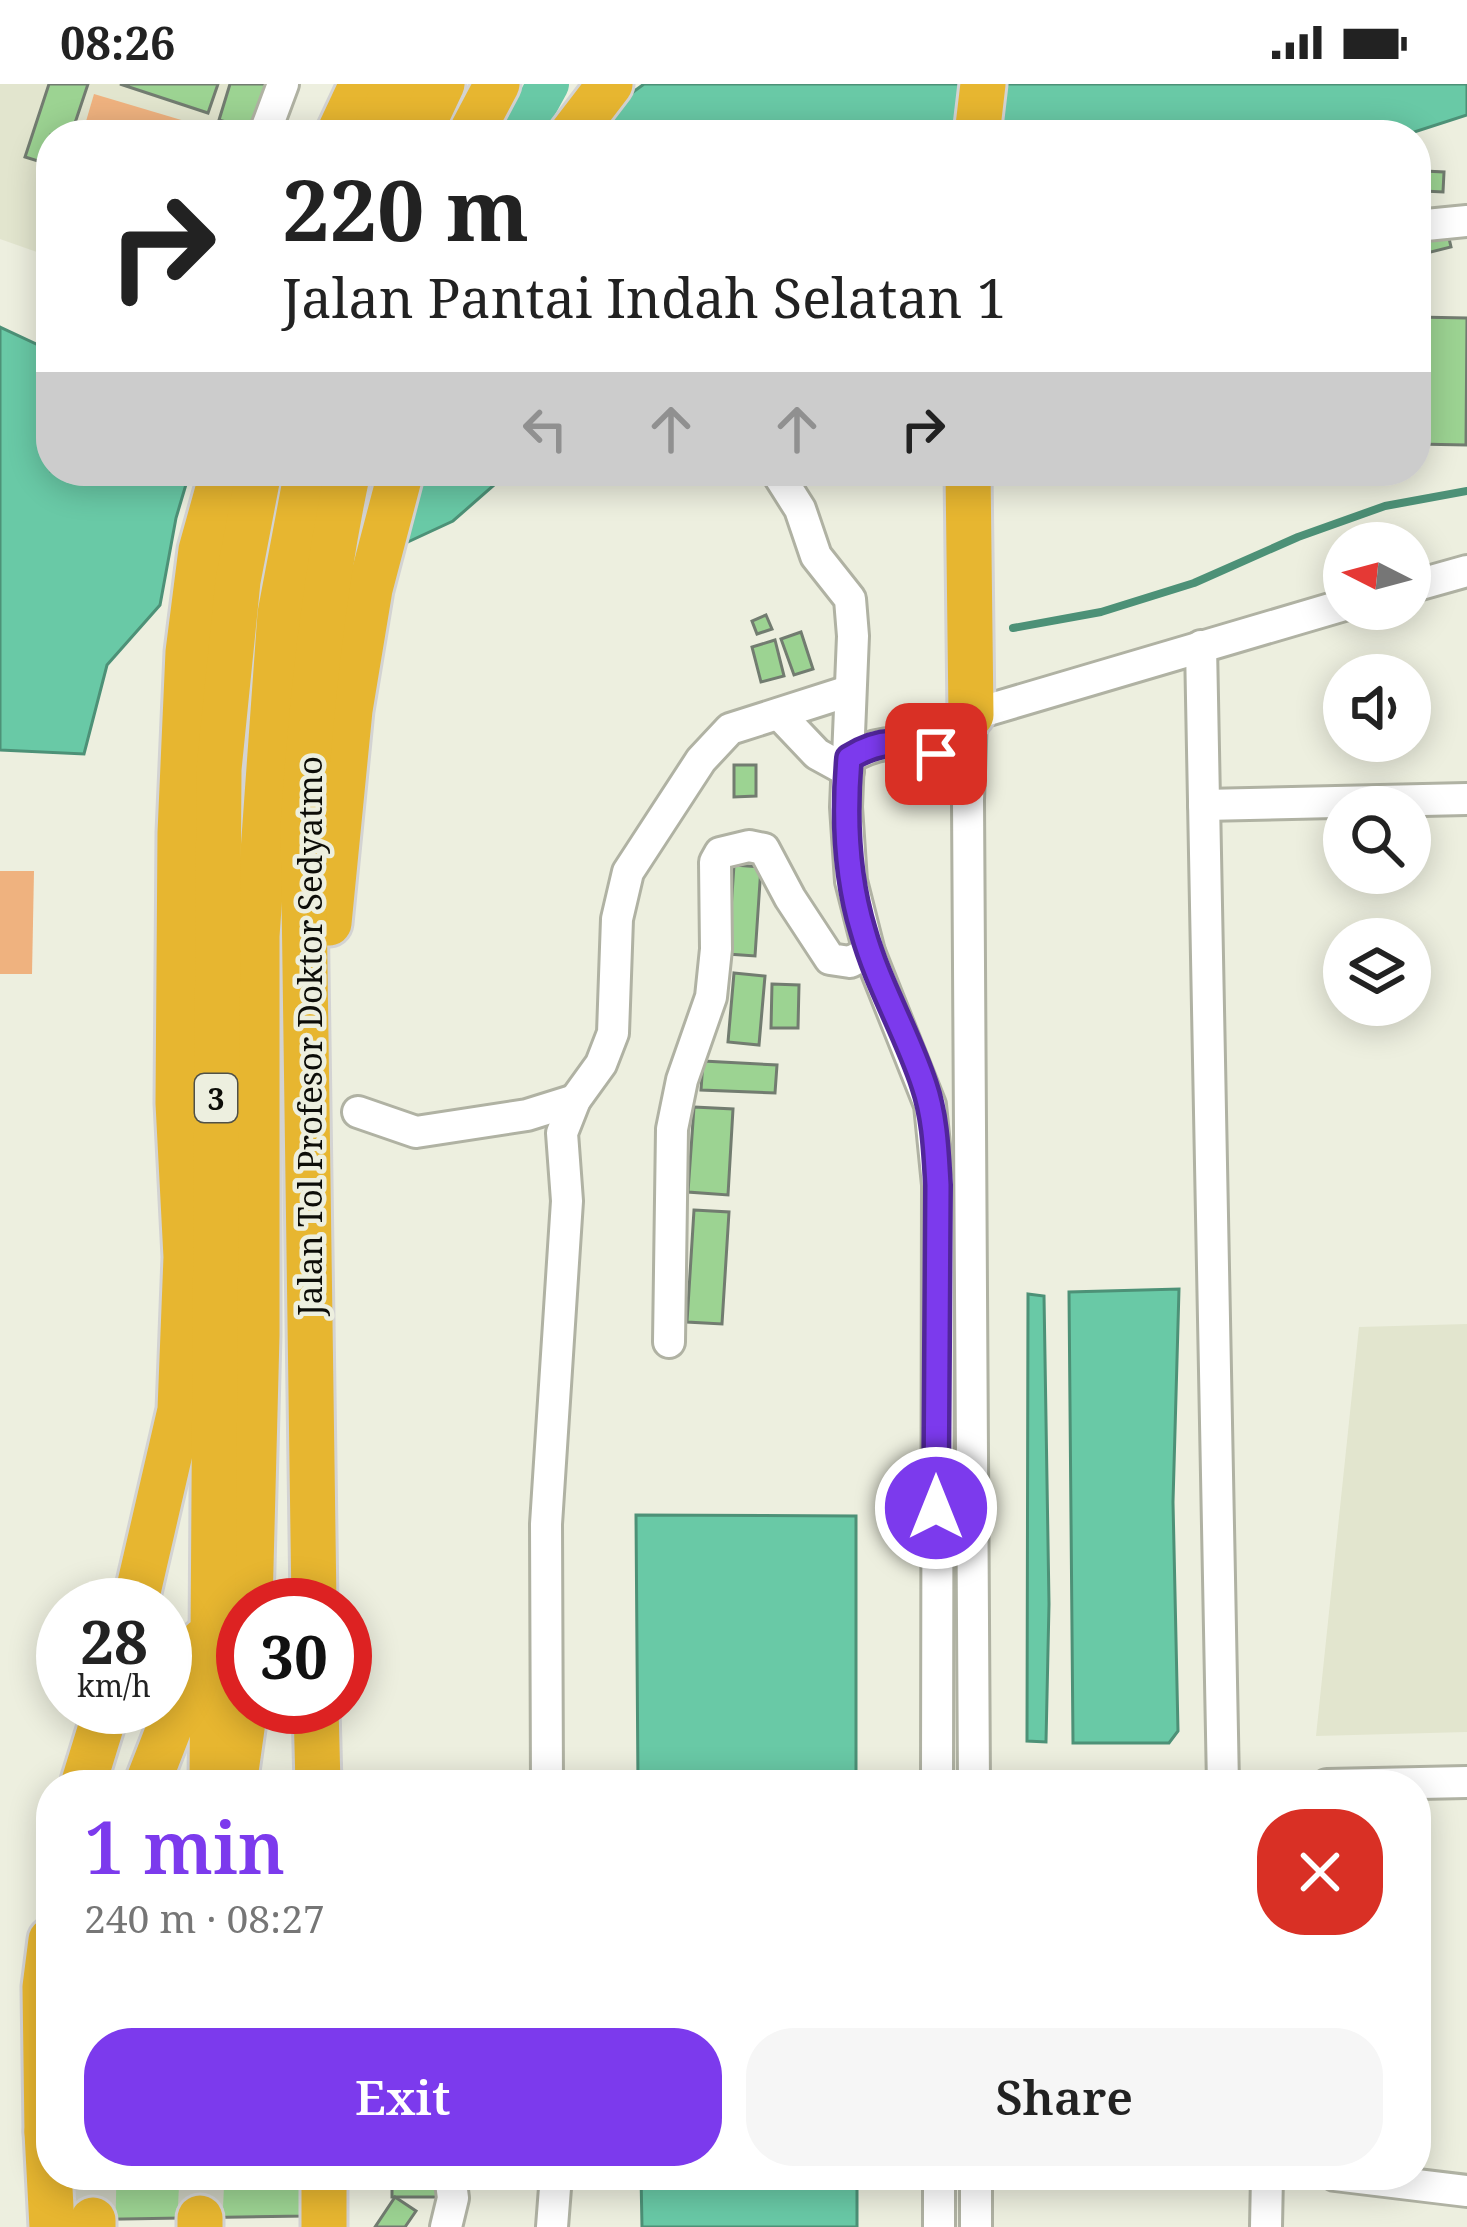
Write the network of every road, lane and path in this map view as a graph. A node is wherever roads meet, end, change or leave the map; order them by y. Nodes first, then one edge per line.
1 (283, 84) edge
2 (362, 84) edge
3 (397, 84) edge
4 (442, 84) edge
5 (610, 84) edge
6 (983, 84) edge
7 (495, 88) edge
8 (270, 120) edge
9 (345, 120) edge
10 (381, 120) edge
11 (425, 120) edge
12 (478, 120) edge
13 (582, 120) edge
14 (979, 120) edge
15 (1467, 220) edge
16 (1431, 224) edge
17 (219, 486) edge
18 (256, 486) edge
19 (304, 486) edge
20 (345, 486) edge
21 (397, 486) edge
22 (785, 486) edge
23 (969, 486) edge
24 (1467, 572) edge
25 (1431, 581) edge
26 (1323, 610) edge
27 (1201, 646) junction
28 (849, 691) junction
29 (331, 707) junction
30 (983, 712) junction
31 (779, 714) junction
32 (848, 764) junction
33 (1467, 799) edge
34 (968, 800) junction
35 (1204, 805) junction
36 (869, 952) junction
37 (574, 1100) junction
38 (358, 1112) dead end
39 (669, 1342) dead end
40 (141, 1578) edge
41 (231, 1578) edge
42 (234, 1578) edge
43 (314, 1578) edge
44 (216, 1642) edge
45 (99, 1734) edge
46 (218, 1734) edge
47 (242, 1734) edge
48 (317, 1734) edge
49 (88, 1770) edge
50 (153, 1770) edge
51 (214, 1770) edge
52 (237, 1770) edge
53 (318, 1770) edge
54 (547, 1770) edge
55 (938, 1770) edge
56 (974, 1770) edge
57 (1223, 1770) edge
58 (1467, 1782) edge
59 (1431, 1783) edge
60 (1431, 2187) edge
61 (69, 2190) edge
62 (324, 2190) edge
63 (452, 2190) edge
64 (555, 2190) edge
65 (939, 2190) edge
66 (976, 2190) edge
67 (1267, 2190) edge
68 (1467, 2191) edge
69 (79, 2224) edge
70 (324, 2227) edge
71 (446, 2227) edge
72 (552, 2227) edge
73 (940, 2227) edge
74 (976, 2227) edge
75 (1266, 2227) edge

1 - 8 street
2 - 9 highway
3 - 10 highway
4 - 11 highway
5 - 13 highway
6 - 14 highway
7 - 12 highway
15 - 16 street
17 - 40 highway
18 - 41 highway, Jalan Tol Profesor Doktor Sedyatmo / 3
19 - 42 highway, Jalan Tol Profesor Doktor Sedyatmo / 3
20 - 29 highway
21 - 29 highway
22 - 28 street
23 - 30 highway
24 - 25 street
26 - 27 street
27 - 30 street
27 - 35 street
28 - 31 street
28 - 32 street
29 - 43 highway, Jalan Tol Profesor Doktor Sedyatmo
30 - 34 street
31 - 32 street
31 - 37 street
32 - 34 street
32 - 36 street
33 - 35 street
34 - 56 street
35 - 57 street
36 - 39 street
36 - 55 street
37 - 38 street
37 - 54 street
44 - 50 highway, Jalan Tol Profesor Doktor Sedyatmo / 3
45 - 49 highway
46 - 51 highway, Jalan Tol Profesor Doktor Sedyatmo / 3
47 - 52 highway
48 - 53 highway
58 - 59 street
60 - 68 street
61 - 69 highway
62 - 70 highway
63 - 71 street
64 - 72 street
65 - 73 street
66 - 74 street
67 - 75 street

